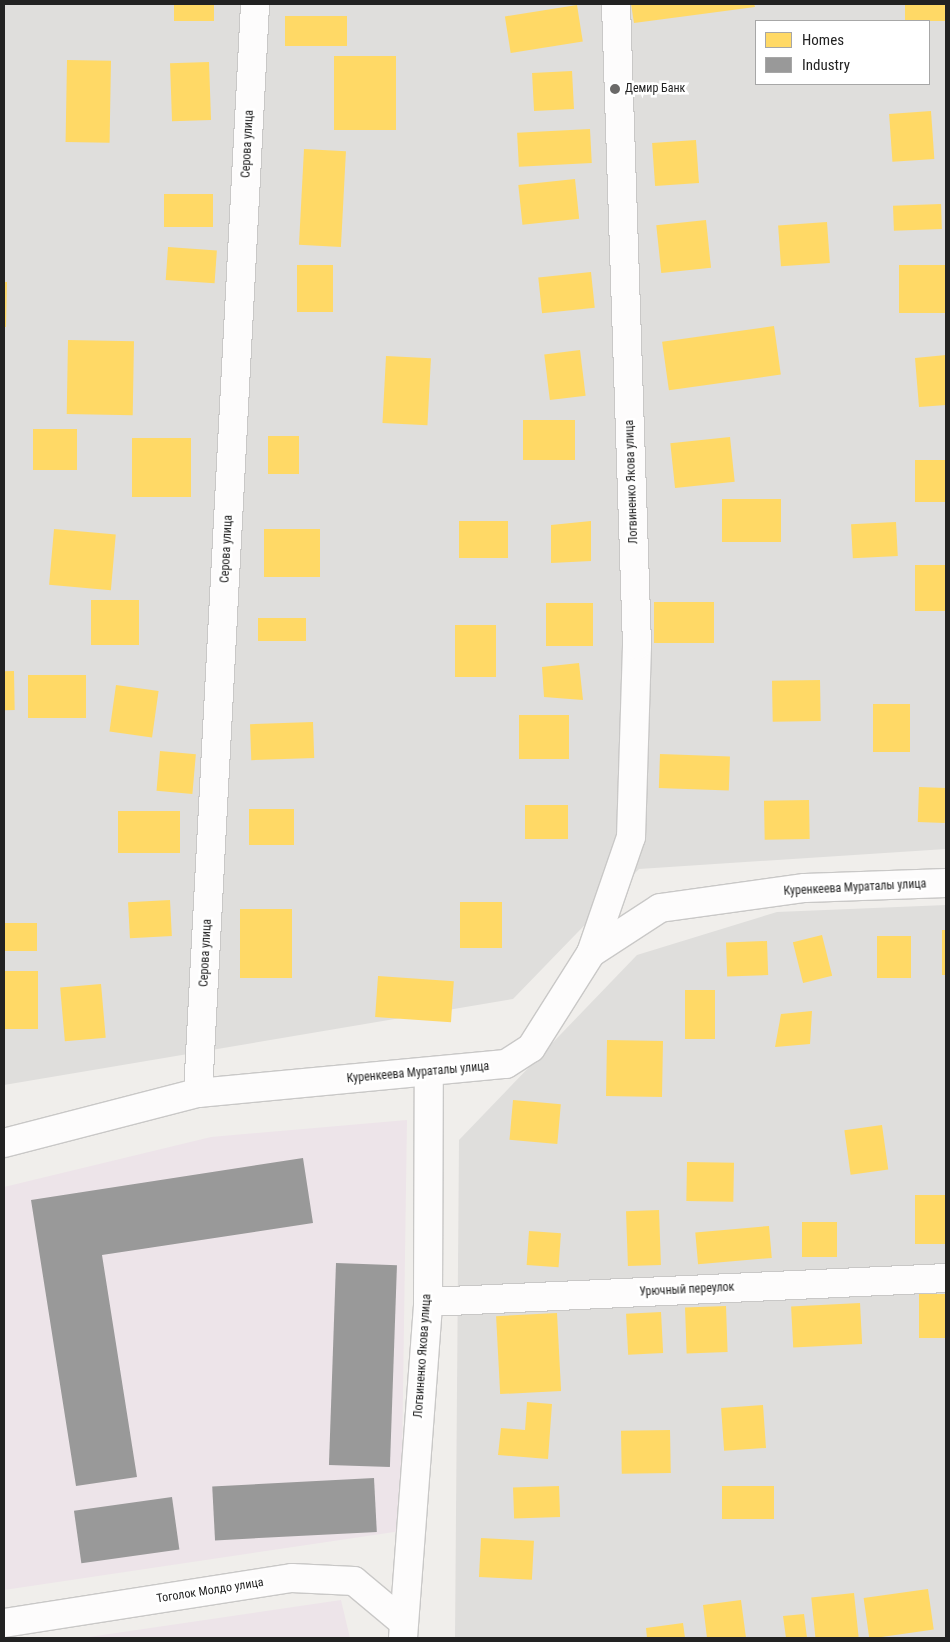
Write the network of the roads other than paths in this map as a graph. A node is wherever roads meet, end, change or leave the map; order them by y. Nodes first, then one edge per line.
1 (256, 4) edge
2 (616, 4) edge
3 (946, 883) edge
4 (591, 953) junction
5 (429, 1072) junction
6 (198, 1093) junction
7 (4, 1143) edge
8 (946, 1278) edge
9 (428, 1302) junction
10 (4, 1623) edge
11 (403, 1630) edge

1 - 6 street, Серова улица
2 - 4 street, Логвиненко Якова улица
3 - 4 street, Куренкеева Мураталы улица
4 - 5 street, Куренкеева Мураталы улица
5 - 6 street, Куренкеева Мураталы улица
5 - 9 street, Логвиненко Якова улица
6 - 7 street, Куренкеева Мураталы улица
8 - 9 street, Урючный переулок
9 - 11 street, Логвиненко Якова улица
10 - 11 street, Тоголок Молдо улица

